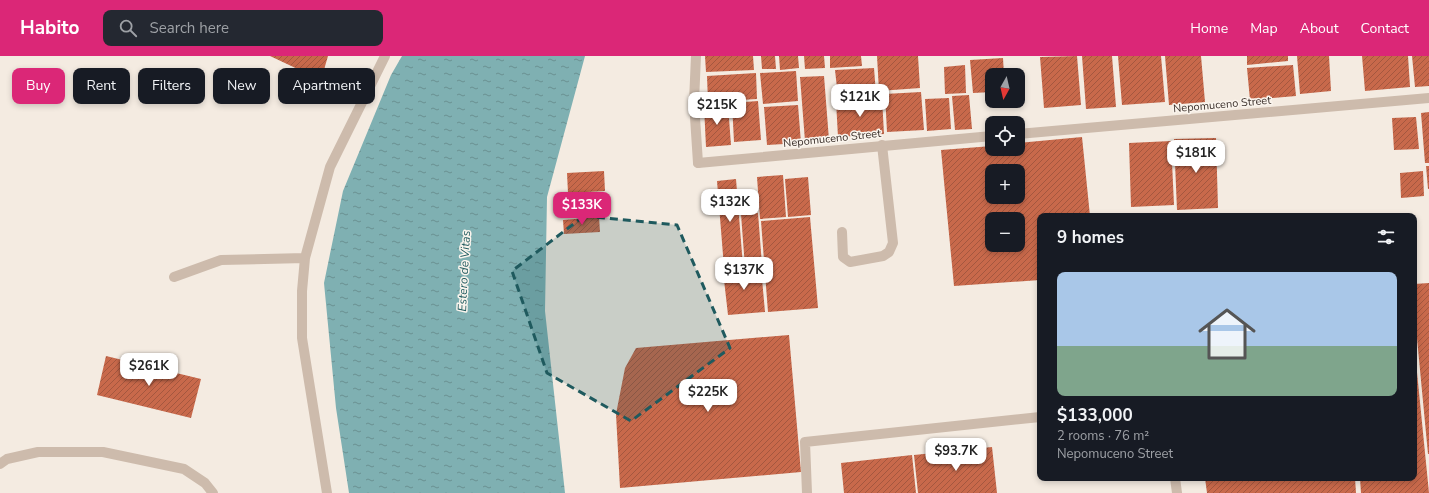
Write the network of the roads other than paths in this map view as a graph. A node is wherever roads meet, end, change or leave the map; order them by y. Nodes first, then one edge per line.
1 (385, 56) edge
2 (696, 56) edge
3 (1429, 98) edge
4 (1025, 133) edge
5 (985, 137) edge
6 (882, 145) junction
7 (842, 232) dead end
8 (305, 258) junction
9 (174, 277) dead end
10 (1037, 416) edge
11 (0, 464) edge
12 (1175, 481) edge
13 (213, 493) edge
14 (327, 493) edge
15 (808, 493) edge
16 (1177, 493) edge

1 - 8 street
2 - 6 street, Nepomuceno Street
3 - 4 street, Nepomuceno Street
5 - 6 street, Nepomuceno Street
6 - 7 street
8 - 9 street
8 - 14 street
10 - 15 street
11 - 13 street
12 - 16 street

